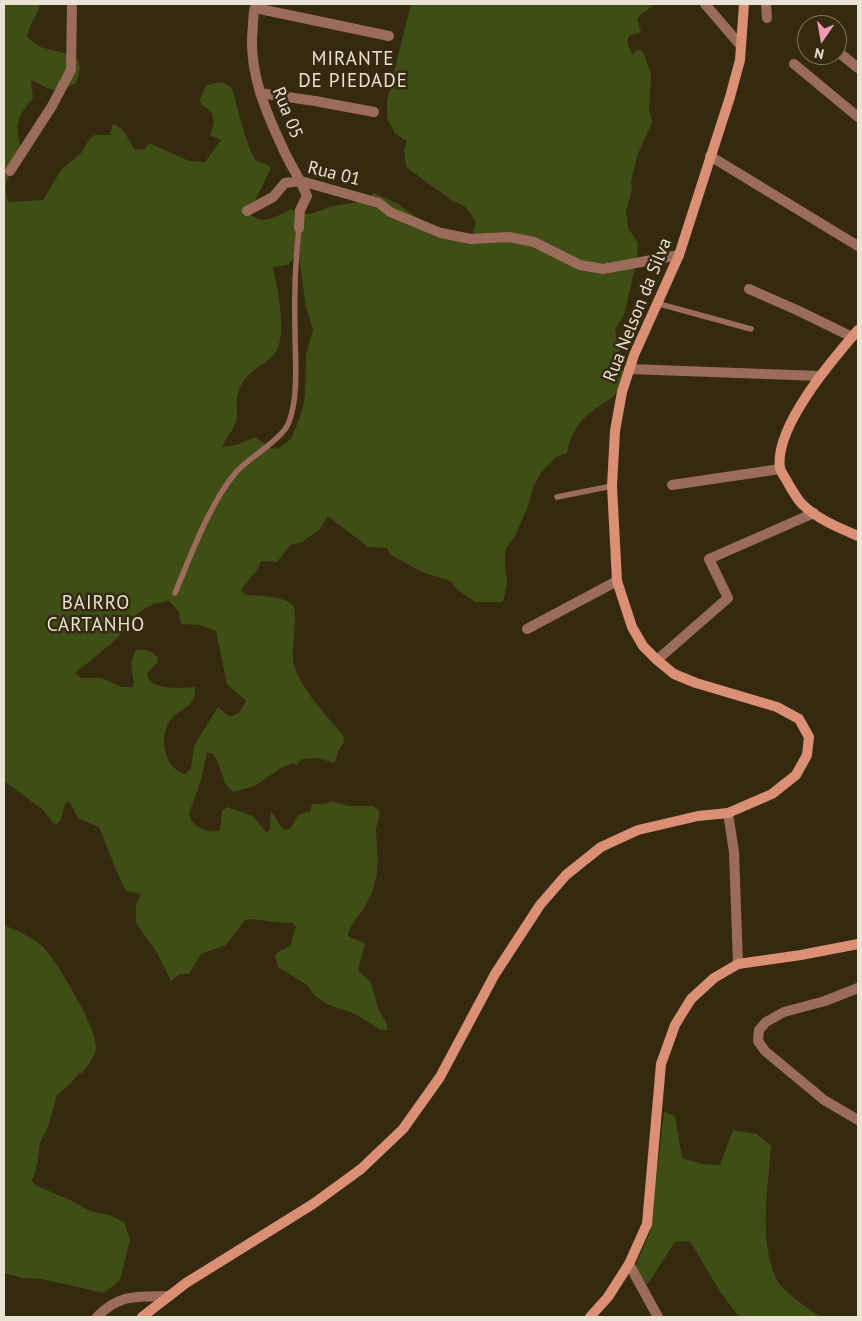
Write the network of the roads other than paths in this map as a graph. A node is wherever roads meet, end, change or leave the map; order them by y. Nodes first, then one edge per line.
1 (72, 4) edge
2 (706, 4) edge
3 (744, 4) edge
4 (766, 4) edge
5 (255, 6) edge
6 (767, 18) dead end
7 (389, 36) dead end
8 (741, 46) junction
9 (847, 59) edge
10 (794, 64) dead end
11 (858, 68) edge
12 (260, 93) junction
13 (374, 112) dead end
14 (858, 116) edge
15 (710, 156) junction
16 (10, 171) dead end
17 (301, 181) junction
18 (247, 211) dead end
19 (299, 228) joint
20 (858, 246) edge
21 (679, 255) junction
22 (749, 289) dead end
23 (656, 303) junction
24 (750, 329) dead end
25 (855, 334) edge
26 (629, 369) junction
27 (820, 376) junction
28 (780, 469) junction
29 (672, 485) dead end
30 (612, 486) junction
31 (557, 497) dead end
32 (814, 514) junction
33 (858, 536) edge
34 (617, 581) junction
35 (175, 593) dead end
36 (527, 628) dead end
37 (657, 660) junction
38 (728, 813) junction
39 (858, 944) edge
40 (738, 964) junction
41 (858, 988) edge
42 (858, 1120) edge
43 (629, 1264) junction
44 (169, 1296) junction
45 (98, 1317) edge
46 (142, 1317) edge
47 (590, 1317) edge
48 (658, 1317) edge

1 - 16 street
2 - 8 street
3 - 8 street, Rua Nelson da Silva
4 - 6 street
5 - 7 street
5 - 12 street, Rua 05
8 - 15 street, Rua Nelson da Silva
9 - 11 street
10 - 14 street
12 - 13 street
12 - 17 street, Rua 05
15 - 20 street
15 - 21 street, Rua Nelson da Silva
17 - 18 street, Rua 01
17 - 19 street, Rua 05
17 - 21 street, Rua 01
19 - 35 lane
21 - 23 street, Rua Nelson da Silva
22 - 25 street
23 - 24 lane
23 - 26 street, Rua Nelson da Silva
25 - 27 street
26 - 27 street
26 - 30 street, Rua Nelson da Silva
27 - 28 street
28 - 29 street
28 - 32 street
30 - 31 lane
30 - 34 street, Rua Nelson da Silva
32 - 33 street
32 - 37 street
34 - 36 street
34 - 37 street, Rua Nelson da Silva
37 - 38 street, Rua Nelson da Silva
38 - 40 street
38 - 44 street, Rua Nelson da Silva
39 - 40 street
40 - 43 street
41 - 42 street
43 - 47 street
43 - 48 street
44 - 45 street
44 - 46 street, Rua Nelson da Silva

